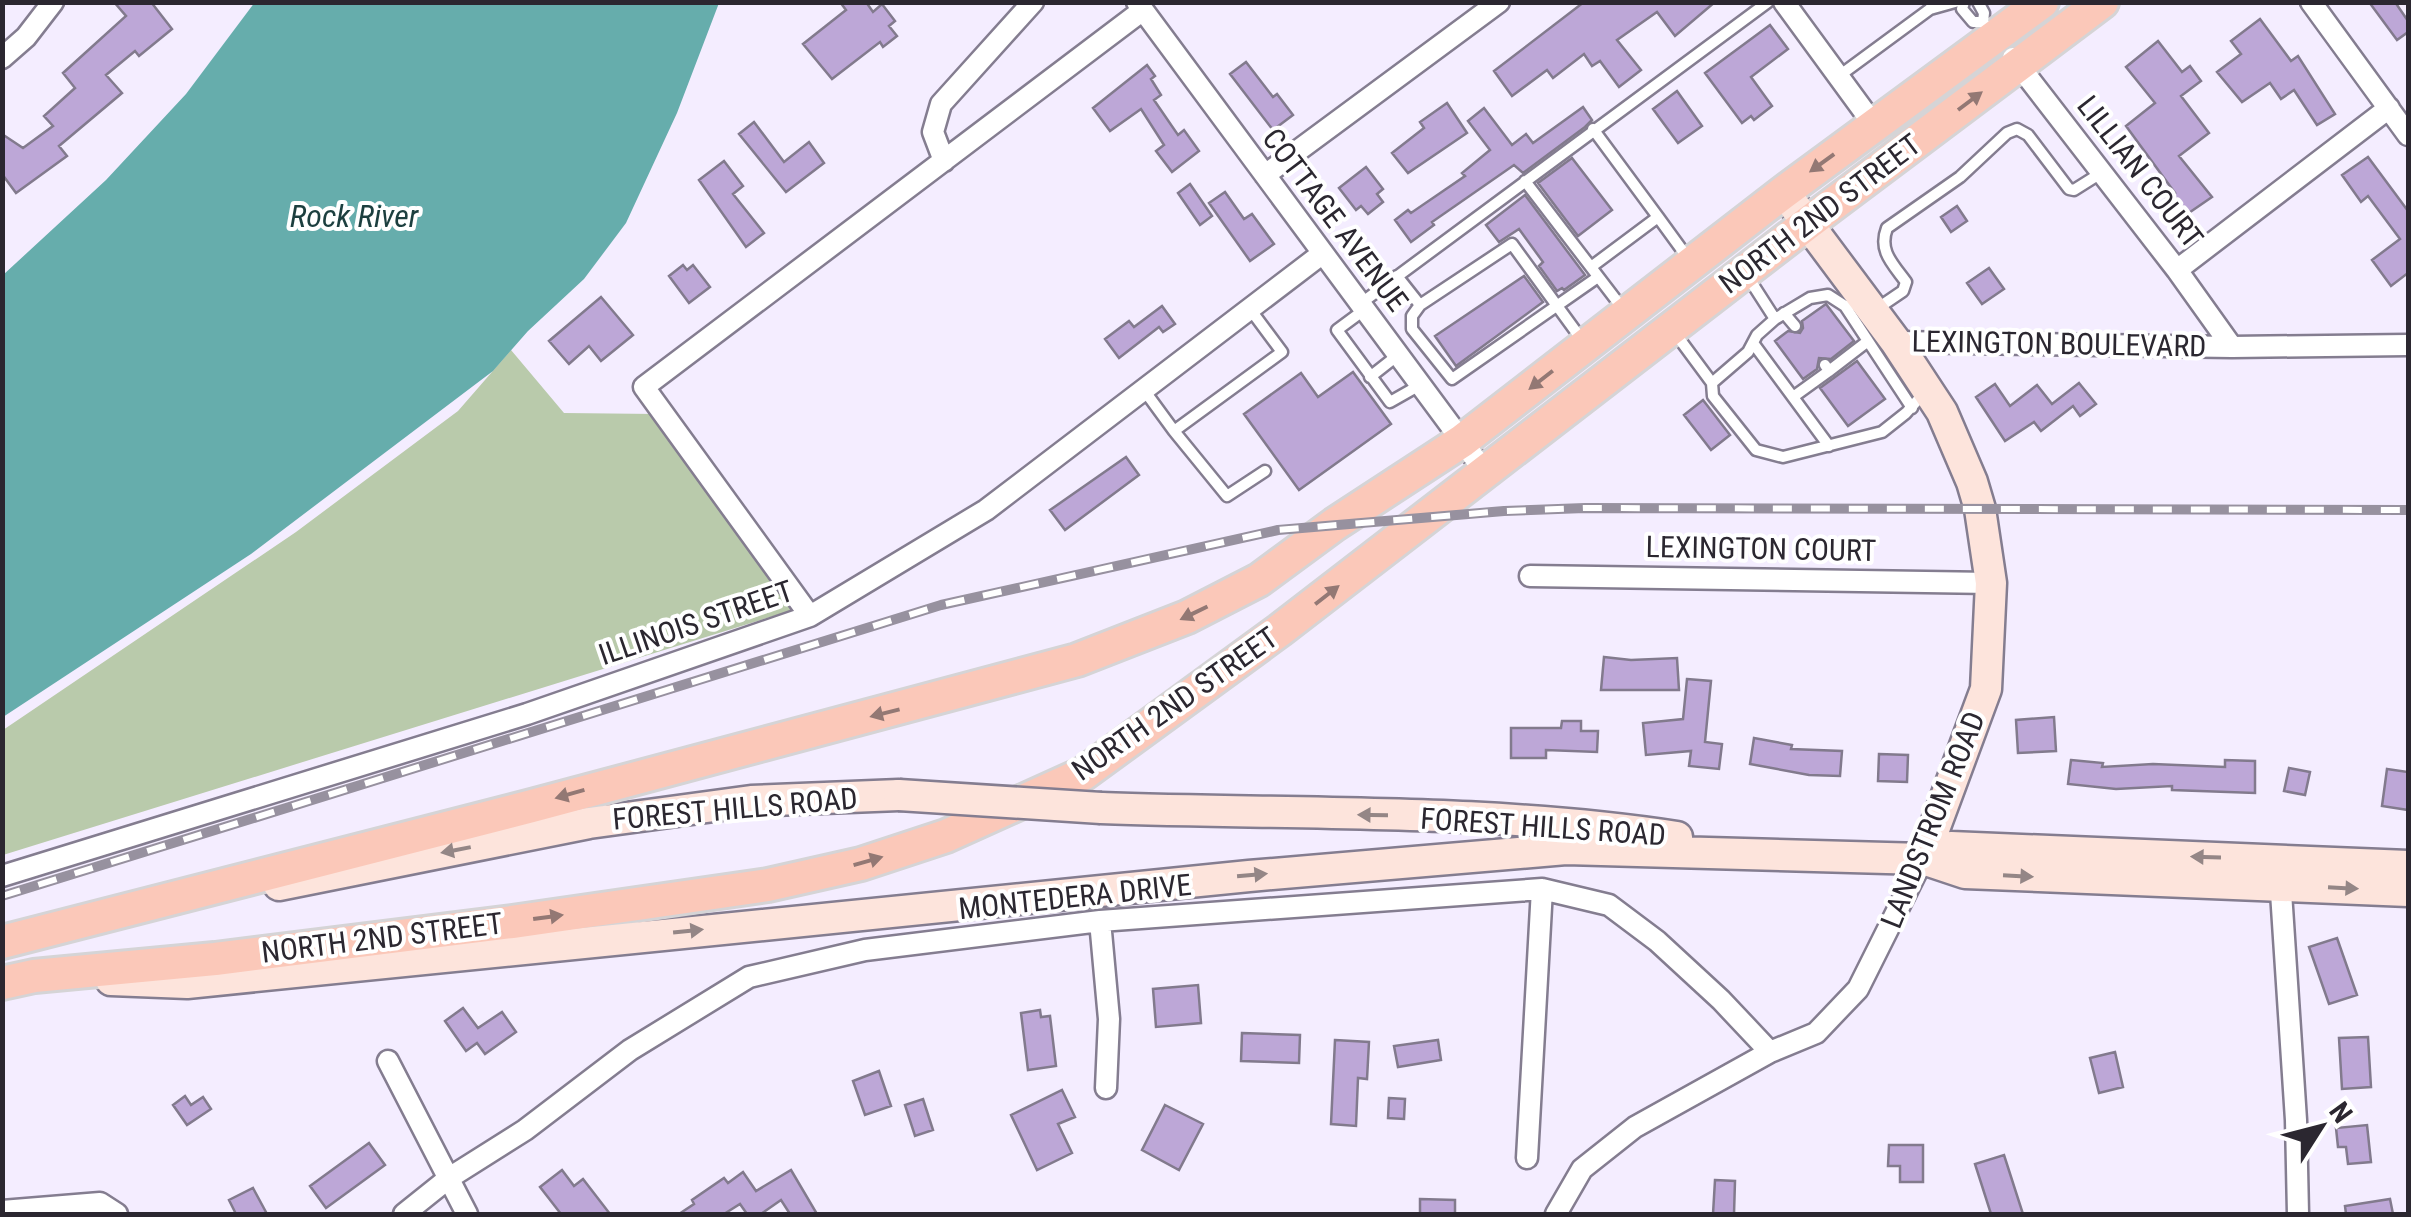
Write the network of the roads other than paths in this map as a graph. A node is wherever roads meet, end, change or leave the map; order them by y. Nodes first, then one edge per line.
1 (53, 2) edge
2 (1033, 2) edge
3 (1499, 2) edge
4 (1768, 2) edge
5 (1784, 2) edge
6 (1956, 2) edge
7 (1964, 2) edge
8 (1978, 2) edge
9 (2042, 2) edge
10 (2102, 2) edge
11 (2311, 2) edge
12 (1140, 6) edge
13 (1932, 6) edge
14 (1989, 30) junction
15 (2, 58) edge
16 (2018, 64) junction
17 (1838, 76) junction
18 (2389, 108) junction
19 (1874, 125) junction
20 (1593, 130) junction
21 (2408, 135) edge
22 (944, 161) junction
23 (2102, 173) junction
24 (1265, 175) junction
25 (1524, 181) junction
26 (1784, 192) junction
27 (1658, 217) junction
28 (1808, 222) junction
29 (1323, 253) junction
30 (1692, 263) junction
31 (2177, 270) junction
32 (1594, 272) junction
33 (1744, 272) junction
34 (1397, 276) junction
35 (1420, 305) junction
36 (1362, 306) junction
37 (1558, 306) junction
38 (1250, 309) junction
39 (1627, 313) junction
40 (1780, 316) junction
41 (1870, 321) junction
42 (1795, 326) dead end
43 (1671, 328) junction
44 (1752, 343) junction
45 (1585, 345) junction
46 (2408, 345) edge
47 (2232, 347) junction
48 (1398, 355) junction
49 (1447, 373) junction
50 (1370, 377) junction
51 (1712, 383) junction
52 (1422, 388) junction
53 (1144, 390) junction
54 (1793, 397) junction
55 (1919, 398) junction
56 (1174, 432) junction
57 (1462, 440) junction
58 (1829, 446) junction
59 (1265, 471) dead end
60 (1485, 472) junction
61 (1530, 576) dead end
62 (1991, 583) junction
63 (810, 616) junction
64 (1818, 858) junction
65 (1923, 859) junction
66 (2408, 866) edge
67 (2280, 872) junction
68 (2, 876) edge
69 (1542, 888) junction
70 (2408, 892) edge
71 (1100, 921) junction
72 (11, 939) edge
73 (18, 980) edge
74 (1770, 1052) junction
75 (388, 1062) dead end
76 (1106, 1088) dead end
77 (1527, 1158) dead end
78 (449, 1178) junction
79 (2, 1211) edge
80 (117, 1214) edge
81 (404, 1214) edge
82 (467, 1214) edge
83 (1556, 1214) edge
84 (2298, 1214) edge

1 - 15 street
2 - 22 street
3 - 24 street
4 - 20 lane
5 - 17 street
6 - 13 lane
7 - 14 lane
8 - 14 lane
9 - 14 main road, NORTH 2ND STREET
10 - 16 main road, NORTH 2ND STREET
11 - 18 street
12 - 22 street
12 - 24 street, COTTAGE AVENUE
13 - 17 lane
14 - 16 street, LILLIAN COURT
14 - 19 main road, NORTH 2ND STREET
16 - 23 street, LILLIAN COURT
28 -> 16 main road, NORTH 2ND STREET
17 - 19 street
18 - 21 street
18 - 31 street
19 -> 26 main road, NORTH 2ND STREET
20 - 25 lane
20 - 27 lane
22 - 63 street
23 - 31 street, LILLIAN COURT
23 - 41 lane
24 - 29 street, COTTAGE AVENUE
25 - 32 lane
25 - 34 lane
26 - 28 street
26 - 30 main road, NORTH 2ND STREET
27 - 30 lane
27 - 32 lane
28 - 33 main road, NORTH 2ND STREET
28 - 41 street
29 - 36 street, COTTAGE AVENUE
29 - 38 street, ILLINOIS STREET
30 - 39 main road, NORTH 2ND STREET
31 - 47 street, LILLIAN COURT
32 - 37 lane
32 - 39 lane
33 - 40 lane
33 - 43 main road, NORTH 2ND STREET
34 - 35 lane
34 - 36 lane
35 - 37 lane
35 - 49 lane
36 - 48 street, COTTAGE AVENUE
36 - 50 lane
37 - 45 lane
37 - 49 lane
38 - 53 street, ILLINOIS STREET
38 - 56 lane
39 - 45 main road, NORTH 2ND STREET
40 - 41 lane
40 - 42 lane
40 - 44 lane
41 - 47 street, LEXINGTON BOULEVARD
41 - 54 lane
41 - 55 street, LANDSTROM ROAD
43 - 51 lane
43 - 60 main road, NORTH 2ND STREET
44 - 51 lane
44 - 54 lane
45 -> 57 main road, NORTH 2ND STREET
46 - 47 street, LEXINGTON BOULEVARD
48 - 50 lane
48 - 52 street, COTTAGE AVENUE
49 - 52 lane
50 - 52 lane
51 - 58 lane
52 - 57 street, COTTAGE AVENUE
53 - 56 lane
53 - 63 street, ILLINOIS STREET
54 - 58 lane
55 - 58 lane
55 - 62 street, LANDSTROM ROAD
56 - 59 lane
57 - 60 street, COTTAGE AVENUE
57 -> 72 main road, NORTH 2ND STREET
73 -> 60 main road, NORTH 2ND STREET
61 - 62 street, LEXINGTON COURT
62 - 65 street, LANDSTROM ROAD
63 - 68 street, ILLINOIS STREET
64 - 65 street, FOREST HILLS ROAD
64 -> 72 street, FOREST HILLS ROAD, bridge
73 -> 64 street, FOREST HILLS ROAD
65 - 67 street, FOREST HILLS ROAD
65 - 74 street, LANDSTROM ROAD
66 - 67 street, FOREST HILLS ROAD
67 -> 70 street, FOREST HILLS ROAD
67 - 84 street
69 - 71 street, MONTEDERA DRIVE
69 - 74 street, MONTEDERA DRIVE
69 - 77 street
71 - 76 street
71 - 78 street, MONTEDERA DRIVE
74 - 83 street, LANDSTROM ROAD
75 - 78 street
78 - 81 street, MONTEDERA DRIVE
78 - 82 street
79 - 80 street

